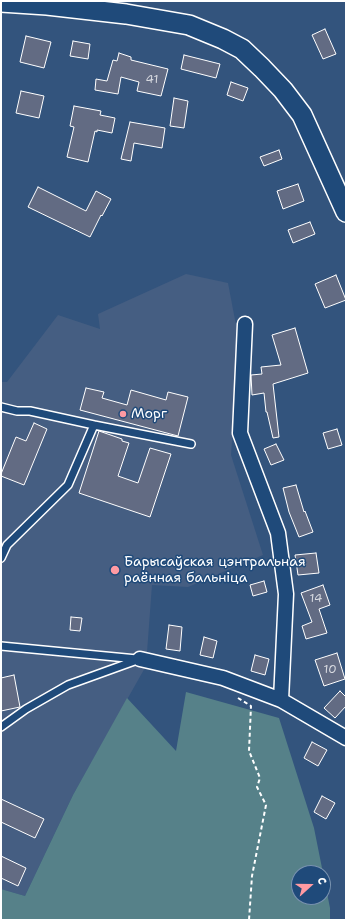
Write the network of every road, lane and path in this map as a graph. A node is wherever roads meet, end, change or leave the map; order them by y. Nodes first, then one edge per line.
1 (1, 2) edge
2 (127, 8) edge
3 (346, 212) edge
4 (245, 324) dead end
5 (1, 408) edge
6 (94, 425) junction
7 (191, 444) dead end
8 (1, 558) edge
9 (1, 646) edge
10 (140, 659) junction
11 (223, 678) junction
12 (281, 700) junction
13 (1, 727) edge
14 (346, 738) edge
15 (250, 920) edge

1 - 2 street
2 - 3 street
4 - 12 street
5 - 6 lane
6 - 7 lane
6 - 8 lane
9 - 10 lane
10 - 11 street
10 - 13 lane
11 - 12 street
11 - 15 path
12 - 14 street

